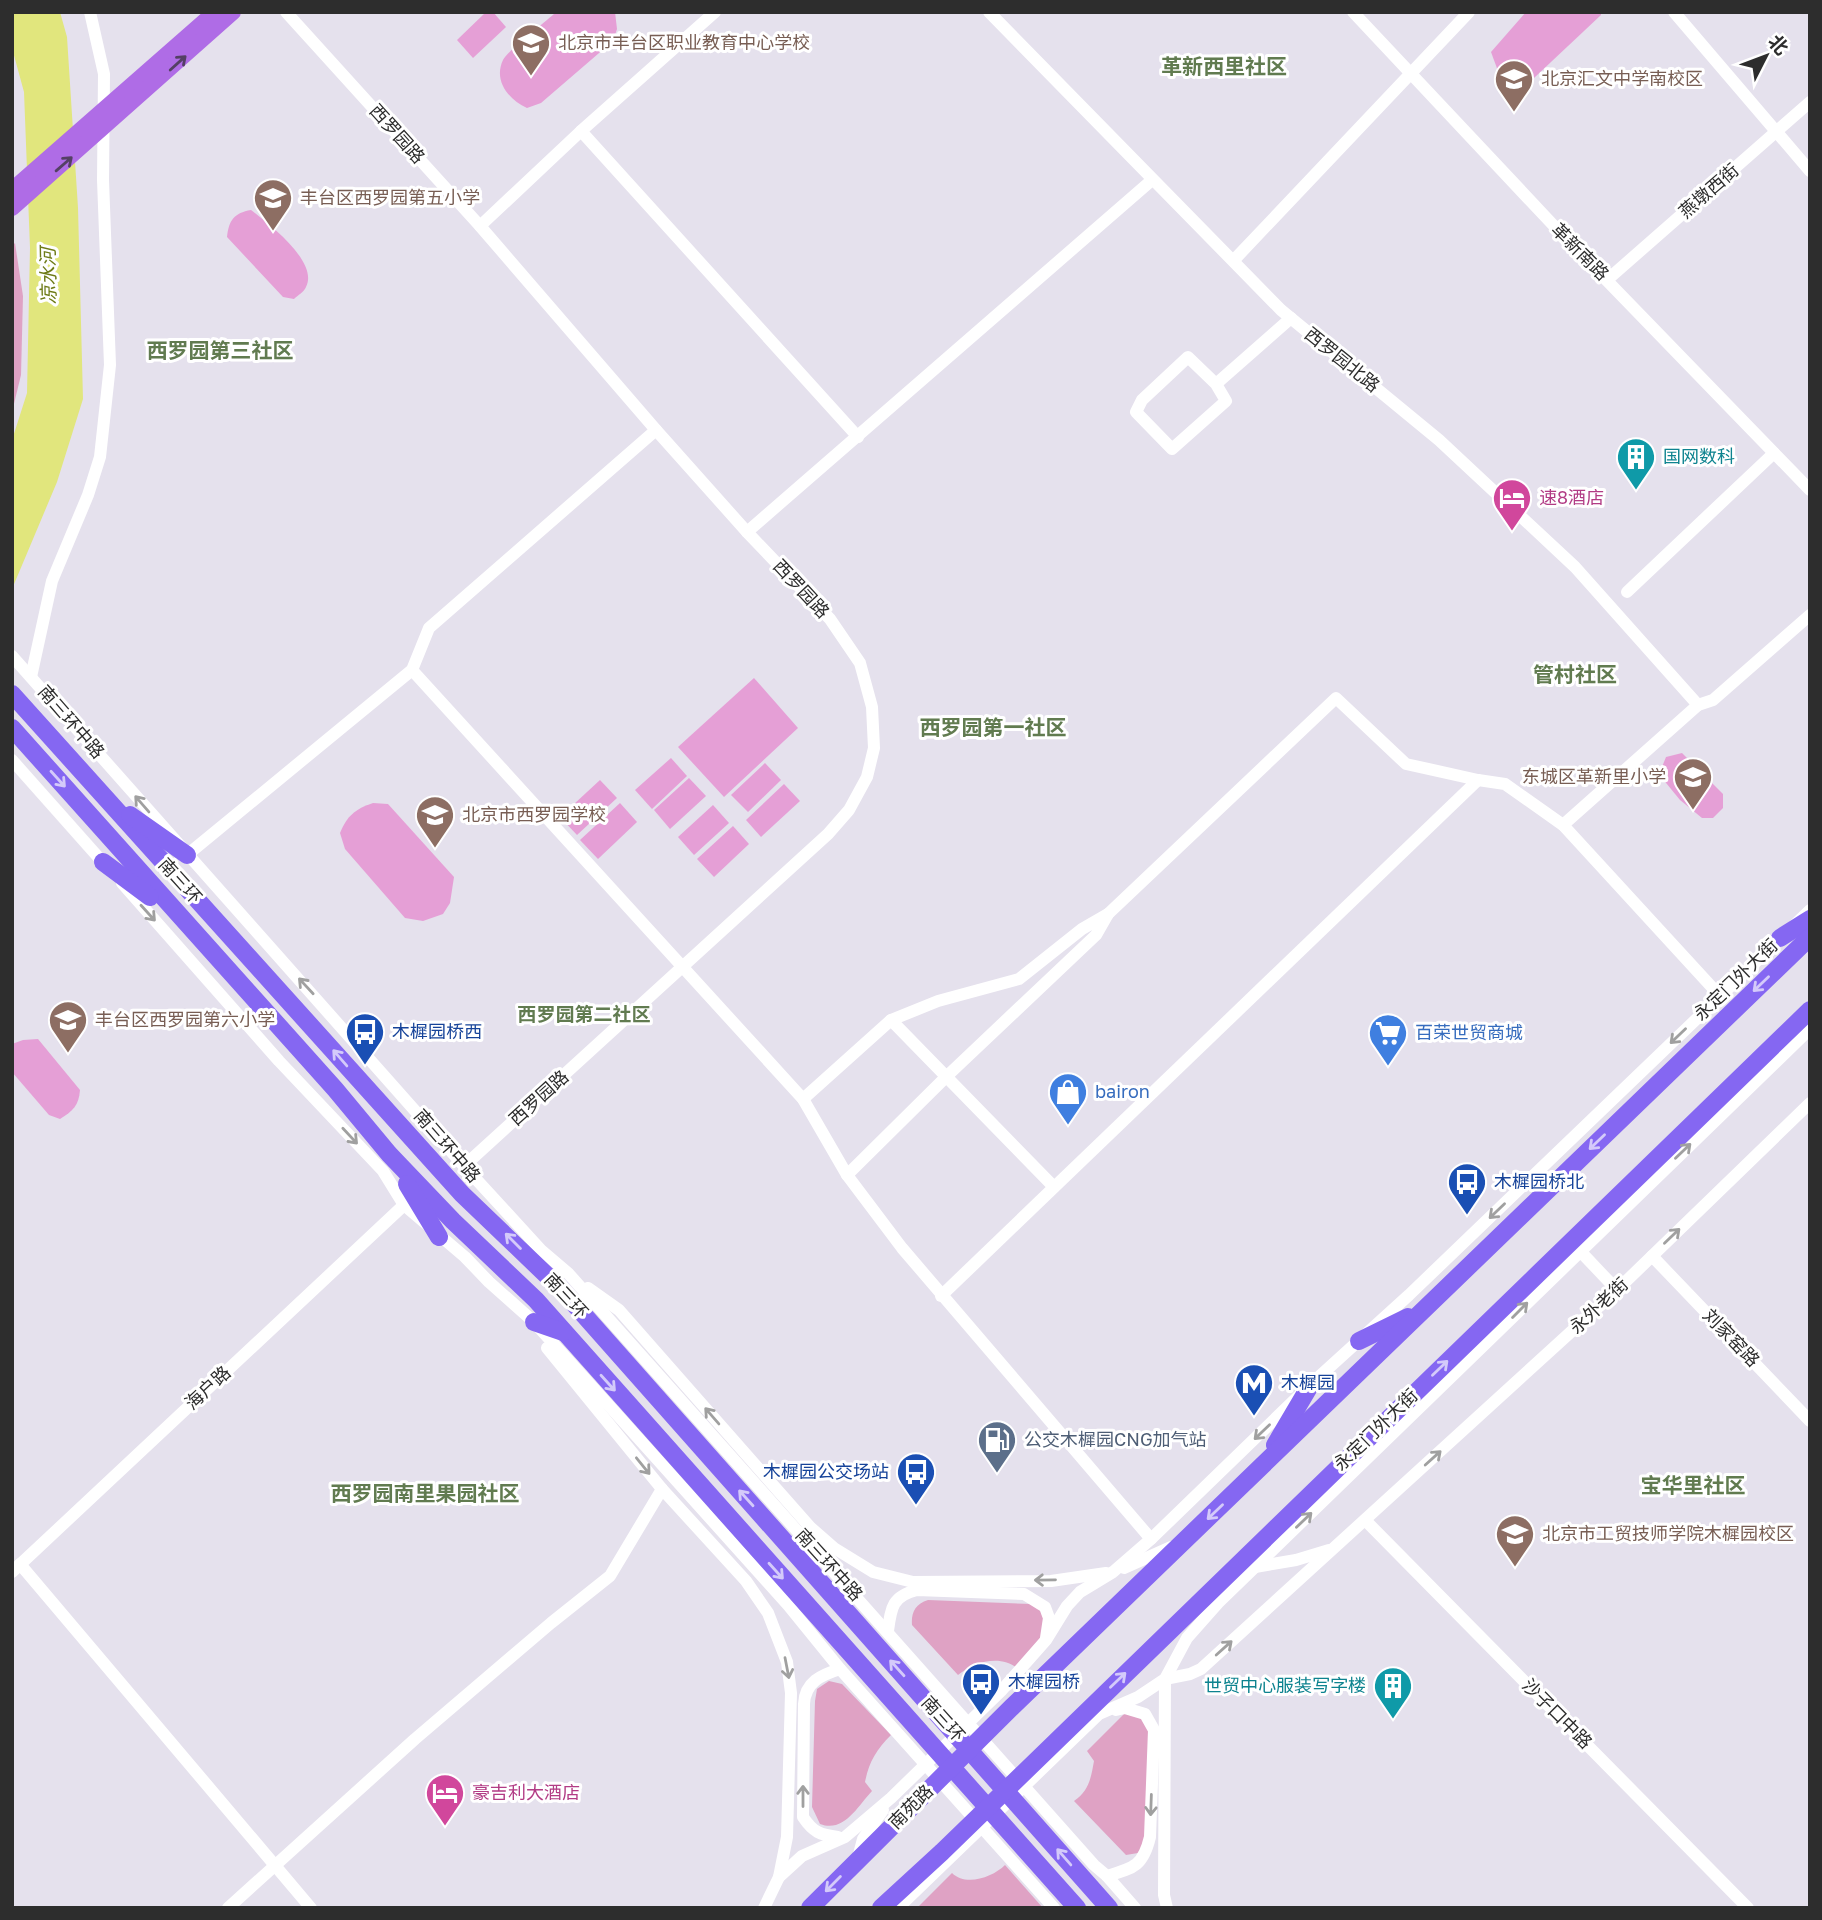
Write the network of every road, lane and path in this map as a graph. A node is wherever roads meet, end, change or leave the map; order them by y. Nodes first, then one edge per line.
1 (90, 12) edge
2 (215, 12) edge
3 (233, 12) edge
4 (286, 12) edge
5 (715, 12) edge
6 (989, 12) edge
7 (1353, 12) edge
8 (1469, 12) edge
9 (1674, 12) edge
10 (1412, 74) junction
11 (124, 101) junction
12 (1810, 102) edge
13 (581, 131) junction
14 (1777, 132) junction
15 (1810, 171) edge
16 (1152, 180) junction
17 (12, 190) edge
18 (12, 208) edge
19 (480, 226) junction
20 (1234, 260) junction
21 (1607, 280) junction
22 (1291, 318) junction
23 (1216, 384) junction
24 (656, 430) junction
25 (858, 437) junction
26 (1774, 453) junction
27 (1810, 490) edge
28 (747, 532) junction
29 (1626, 592) dead end
30 (1810, 615) edge
31 (12, 656) edge
32 (412, 670) junction
33 (31, 677) junction
34 (12, 694) edge
35 (1698, 705) junction
36 (12, 728) edge
37 (12, 760) edge
38 (1478, 780) junction
39 (102, 796) junction
40 (1563, 825) junction
41 (187, 855) junction
42 (103, 862) junction
43 (1810, 910) edge
44 (1108, 914) junction
45 (1810, 919) edge
46 (184, 921) junction
47 (1810, 937) edge
48 (1780, 938) junction
49 (684, 966) junction
50 (1720, 996) junction
51 (1810, 1010) edge
52 (891, 1020) junction
53 (1810, 1029) edge
54 (947, 1076) junction
55 (803, 1099) junction
56 (1810, 1103) edge
57 (389, 1154) junction
58 (464, 1166) junction
59 (847, 1175) junction
60 (1054, 1187) junction
61 (404, 1205) junction
62 (439, 1237) junction
63 (541, 1251) joint
64 (1580, 1251) junction
65 (1652, 1256) junction
66 (565, 1281) junction
67 (489, 1282) junction
68 (1617, 1290) junction
69 (941, 1296) junction
70 (1423, 1309) junction
71 (534, 1322) junction
72 (563, 1332) junction
73 (1359, 1341) junction
74 (1311, 1384) junction
75 (1810, 1421) edge
76 (1264, 1465) junction
77 (662, 1489) junction
78 (1365, 1520) junction
79 (1151, 1539) junction
80 (1185, 1541) junction
81 (1335, 1549) junction
82 (1254, 1567) junction
83 (16, 1568) edge
84 (1113, 1572) junction
85 (888, 1631) junction
86 (1046, 1640) junction
87 (840, 1669) junction
88 (1165, 1679) junction
89 (1001, 1691) joint
90 (1012, 1707) joint
91 (1099, 1714) junction
92 (891, 1798) junction
93 (842, 1838) junction
94 (857, 1861) junction
95 (274, 1866) junction
96 (1108, 1876) junction
97 (779, 1877) junction
98 (229, 1908) edge
99 (311, 1908) edge
100 (764, 1908) edge
101 (810, 1908) edge
102 (881, 1908) edge
103 (898, 1908) edge
104 (1054, 1908) edge
105 (1077, 1908) edge
106 (1109, 1908) edge
107 (1135, 1908) edge
108 (1167, 1908) edge
109 (1748, 1908) edge

1 - 33 street
2 - 11 main road
11 -> 3 main road
4 - 19 street, 西罗园路
5 - 13 street
6 - 16 street, 西罗园北路
7 - 10 street, 革新南路
8 - 10 street
9 - 14 street
10 - 20 street
10 - 21 street, 革新南路
11 - 17 main road
18 -> 11 main road
12 - 14 street, 燕墩西街
13 - 19 street
13 - 25 street
14 - 15 street
14 - 21 street, 燕墩西街
16 - 20 street, 西罗园北路
16 - 25 street
19 - 24 street, 西罗园路
20 - 22 street, 西罗园北路
21 - 26 street, 革新南路
22 - 23 street
22 - 35 street, 西罗园北路
23 - 23 street
24 - 28 street, 西罗园路
24 - 32 street
25 - 28 street
26 - 27 street, 革新南路
26 - 29 street
28 - 49 street, 西罗园路
30 - 35 street
31 - 33 street, 南三环中路
32 - 41 street
32 - 49 street
41 -> 33 street, 南三环中路
34 - 39 highway, 南三环
35 - 40 street
36 -> 46 highway, 南三环
37 - 42 street
38 - 40 street
38 - 44 street
38 - 60 street
39 - 41 highway
66 -> 39 highway, 南三环
40 - 50 street
58 -> 41 street, 南三环中路
42 - 46 highway
42 -> 61 street
43 - 48 street, 永定门外大街
44 - 52 street
44 - 54 street
45 - 48 highway
46 - 57 highway, 南三环
47 -> 70 highway, 永定门外大街
48 - 50 street, 永定门外大街
49 - 55 street
49 - 58 street, 西罗园路
50 -> 73 street, 永定门外大街
102 -> 51 highway, 永定门外大街
52 - 54 street
52 - 55 street
64 -> 53 street, 永定门外大街
54 - 59 street
54 - 60 street
55 - 59 street
65 -> 56 street, 永外老街
57 - 62 highway
57 - 72 highway, 南三环
58 - 63 street, 南三环中路
59 - 69 street
60 - 69 street
61 - 62 street
61 - 83 street, 海户路
62 - 67 street
63 - 66 highway
64 - 68 street
82 -> 64 street, 永定门外大街
65 - 68 street, 永外老街
65 - 75 street, 刘家窑路
84 -> 66 street
66 - 85 street, 南三环中路
106 -> 66 highway, 南三环
67 - 71 street
67 -> 77 street
78 -> 68 street, 永外老街
69 - 79 street
70 - 73 highway
70 - 76 highway, 永定门外大街
71 - 72 highway
71 - 87 street
72 -> 105 highway, 南三环
73 - 74 street, 永定门外大街
74 - 76 highway
74 -> 79 street, 永定门外大街
76 -> 80 highway, 永定门外大街
77 - 95 street
77 -> 97 street
78 - 81 street, 永外老街
78 - 109 street, 沙子口中路
79 - 84 street, 永定门外大街
80 - 84 street
80 - 90 highway, 永定门外大街
81 - 82 street
88 -> 81 street, 永外老街
82 - 88 street, 永定门外大街
83 - 95 street
84 - 86 street, 永定门外大街
85 - 86 street
85 - 96 street, 南三环中路
86 - 89 street, 永定门外大街
93 -> 87 street
87 - 104 street
88 - 91 street, 永定门外大街
88 - 108 street
89 - 92 street, 南苑路
90 - 94 highway, 南苑路
91 -> 96 street
91 - 103 street, 永定门外大街
92 - 93 street
92 - 94 street
93 - 97 street
94 -> 101 highway, 南苑路
95 - 98 street
95 - 99 street
96 - 107 street, 南三环中路
97 - 100 street

